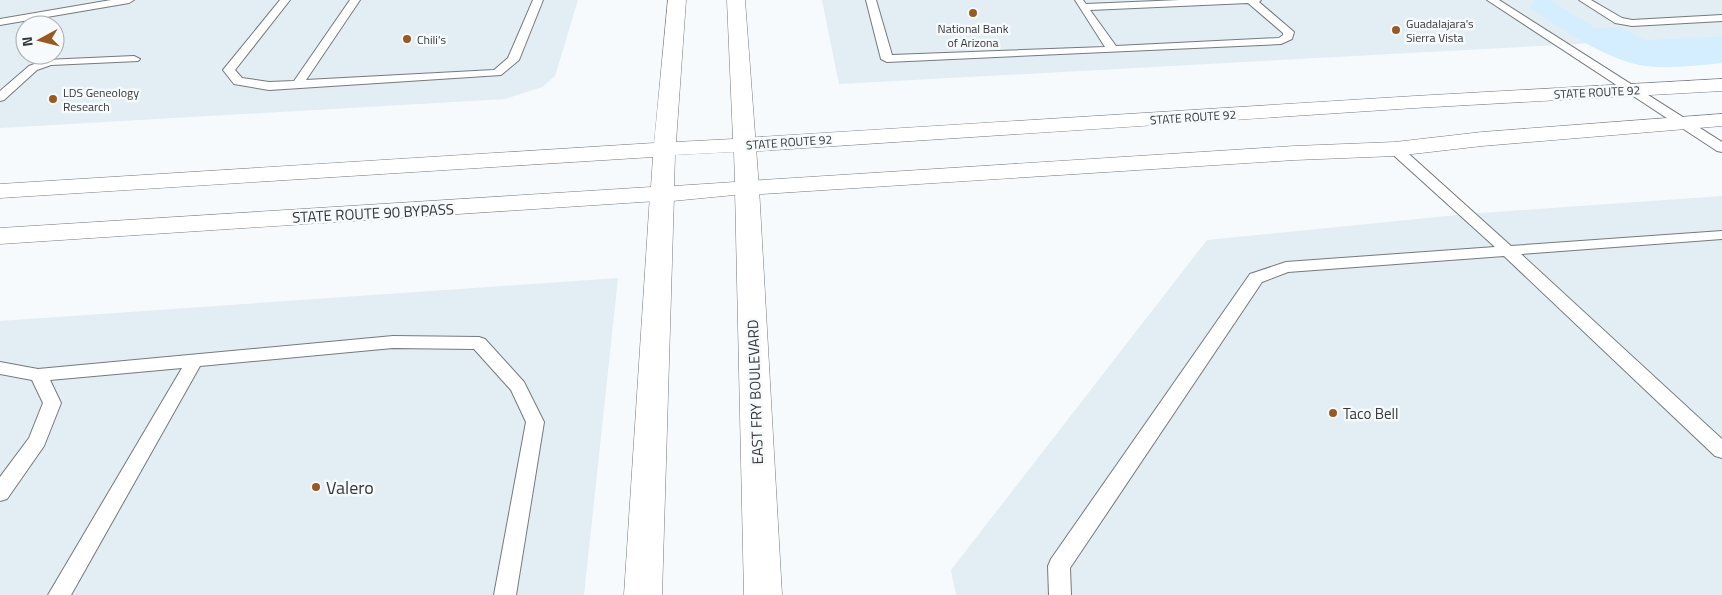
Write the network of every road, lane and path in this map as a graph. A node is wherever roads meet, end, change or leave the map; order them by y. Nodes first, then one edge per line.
1 (129, 0) edge
2 (285, 0) edge
3 (355, 0) edge
4 (538, 0) edge
5 (677, 0) edge
6 (736, 0) edge
7 (871, 0) edge
8 (1250, 0) edge
9 (1256, 0) edge
10 (1492, 0) edge
11 (1584, 0) edge
12 (1081, 4) edge
13 (1722, 18) edge
14 (0, 22) edge
15 (1113, 50) junction
16 (134, 58) dead end
17 (297, 85) junction
18 (1722, 85) edge
19 (1632, 90) junction
20 (0, 96) edge
21 (1722, 120) edge
22 (1681, 122) junction
23 (744, 145) junction
24 (1722, 148) edge
25 (1395, 149) junction
26 (664, 150) junction
27 (747, 188) junction
28 (0, 191) edge
29 (662, 195) junction
30 (1722, 235) edge
31 (3, 240) edge
32 (1507, 250) junction
33 (194, 360) junction
34 (0, 368) edge
35 (38, 375) junction
36 (1722, 451) edge
37 (0, 493) edge
38 (59, 595) edge
39 (505, 595) edge
40 (643, 595) edge
41 (763, 595) edge
42 (1060, 595) edge

1 - 14 lane
2 - 17 lane
3 - 17 lane
4 - 17 lane
5 - 26 main road
6 - 23 main road, EAST FRY BOULEVARD
7 - 15 lane
8 - 9 lane
8 - 12 lane
8 - 15 lane
10 - 19 lane
11 - 13 lane
12 - 15 lane
16 - 20 lane
18 - 19 main road, STATE ROUTE 92
19 - 22 lane
19 - 23 main road, STATE ROUTE 92
21 - 22 main road
22 - 24 lane
22 - 25 main road
23 - 26 main road, STATE ROUTE 92
23 - 27 main road, EAST FRY BOULEVARD
25 - 27 main road
25 - 32 lane
26 - 28 main road
26 - 29 main road
27 - 29 main road, STATE ROUTE 90 BYPASS
27 - 41 main road, EAST FRY BOULEVARD
29 - 31 main road, STATE ROUTE 90 BYPASS
29 - 40 main road
30 - 32 lane
32 - 36 lane
32 - 42 lane
33 - 35 lane
33 - 38 lane
33 - 39 lane
34 - 35 lane
35 - 37 lane

